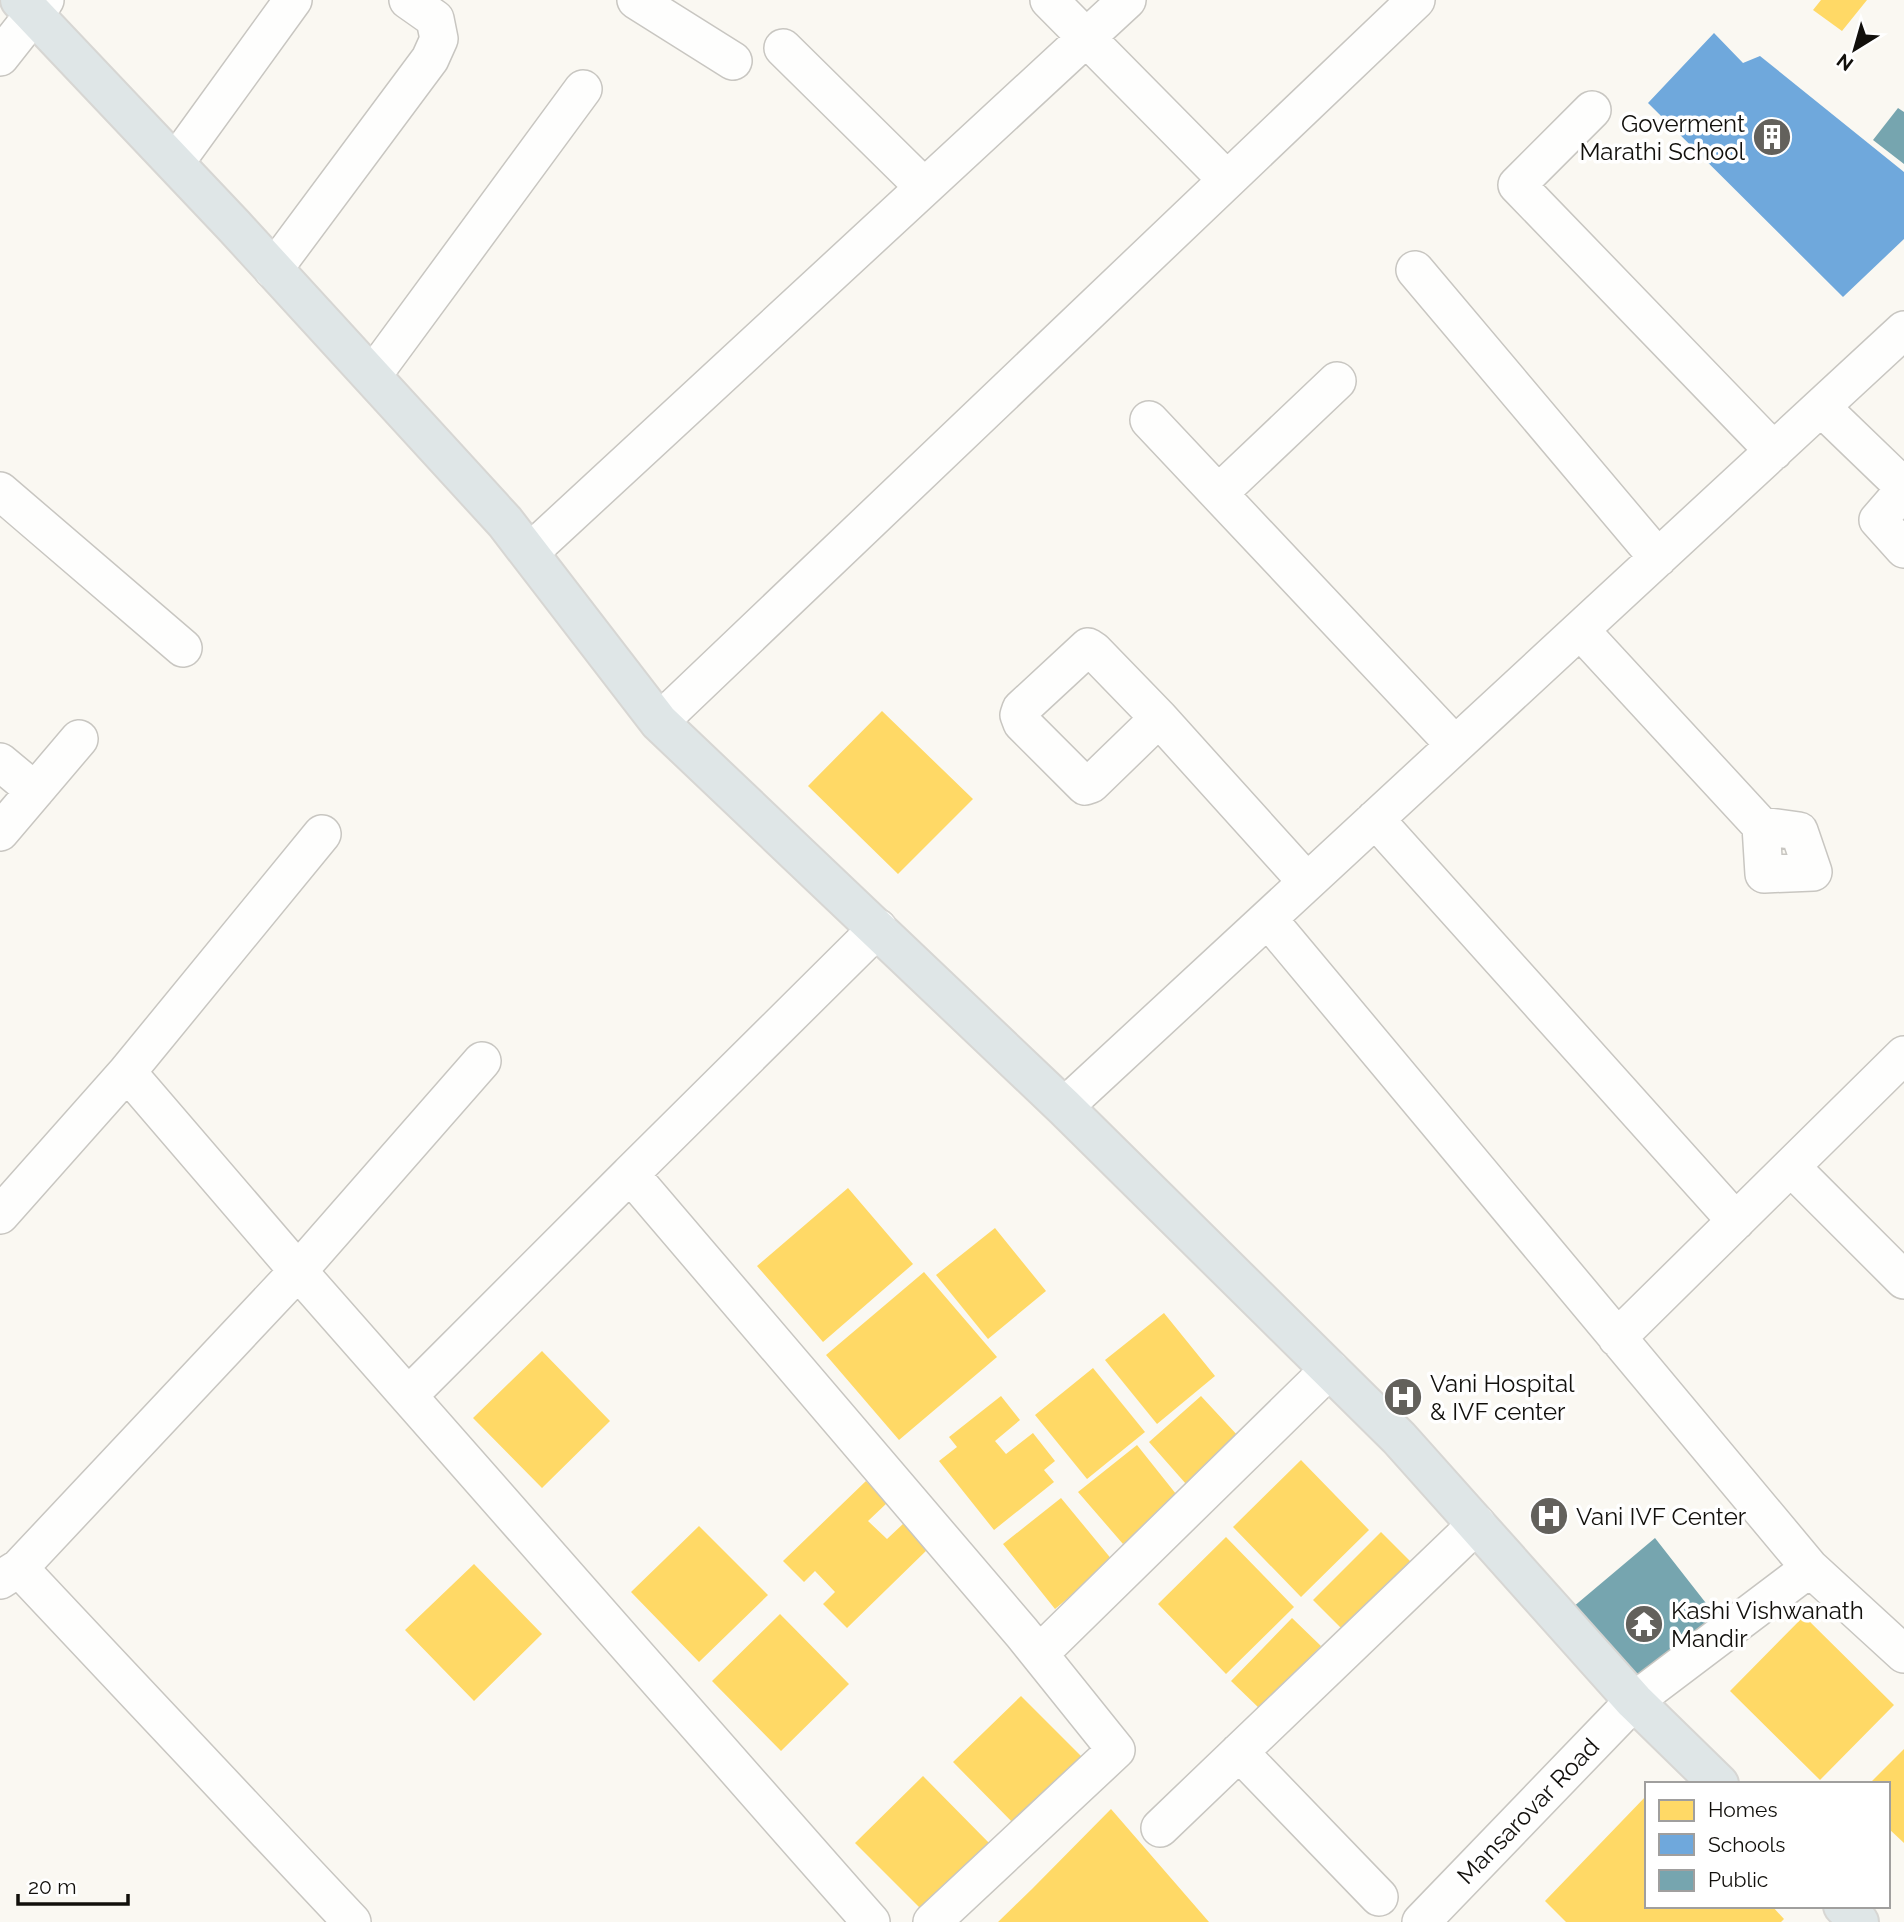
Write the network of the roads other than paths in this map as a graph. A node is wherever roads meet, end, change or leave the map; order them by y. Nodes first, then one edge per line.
1 (293, 0) edge
2 (408, 0) edge
3 (636, 0) edge
4 (1049, 0) edge
5 (1127, 0) edge
6 (1416, 0) edge
7 (33, 5) edge
8 (1086, 38) junction
9 (783, 48) dead end
10 (0, 57) edge
11 (733, 61) dead end
12 (583, 89) dead end
13 (1592, 110) dead end
14 (175, 163) junction
15 (1227, 180) junction
16 (924, 187) junction
17 (273, 270) junction
18 (1416, 270) dead end
19 (1904, 330) edge
20 (372, 376) junction
21 (1337, 381) dead end
22 (1821, 407) junction
23 (1149, 420) dead end
24 (1774, 451) junction
25 (1904, 489) edge
26 (0, 491) edge
27 (1220, 492) junction
28 (1904, 549) edge
29 (529, 553) junction
30 (1658, 558) junction
31 (1580, 630) junction
32 (183, 648) dead end
33 (1158, 718) dead end
34 (659, 722) junction
35 (79, 739) dead end
36 (1455, 745) junction
37 (0, 762) edge
38 (35, 791) junction
39 (1375, 819) junction
40 (1761, 826) dead end
41 (0, 832) edge
42 (322, 834) dead end
43 (1307, 882) junction
44 (1268, 919) junction
45 (878, 928) junction
46 (1904, 1055) edge
47 (482, 1060) dead end
48 (127, 1072) junction
49 (1064, 1107) junction
50 (1791, 1167) junction
51 (630, 1174) junction
52 (0, 1214) edge
53 (1736, 1221) junction
54 (298, 1271) junction
55 (1904, 1280) edge
56 (1617, 1338) junction
57 (1330, 1369) junction
58 (408, 1396) junction
59 (1477, 1524) junction
60 (1810, 1568) junction
61 (10, 1574) edge
62 (1039, 1654) junction
63 (1904, 1654) edge
64 (1634, 1701) junction
65 (1239, 1752) junction
66 (1716, 1782) edge
67 (1160, 1828) dead end
68 (1379, 1898) dead end
69 (1845, 1908) edge
70 (352, 1922) edge
71 (871, 1922) edge
72 (932, 1922) edge
73 (1421, 1922) edge
74 (1858, 1922) edge

1 - 14 street
2 - 17 street
3 - 11 street
4 - 8 street
5 - 8 street
6 - 15 street
7 - 10 street
7 - 14 main road
8 - 15 street
8 - 16 street
9 - 16 street
12 - 20 street
13 - 24 street
14 - 17 main road
15 - 34 street
16 - 29 street
17 - 20 main road
18 - 30 street
19 - 22 street
20 - 29 main road
21 - 27 street
22 - 24 street
22 - 25 street
23 - 27 street
24 - 30 street
25 - 28 street
26 - 32 street
27 - 36 street
29 - 34 main road
30 - 31 street
31 - 36 street
31 - 40 street
33 - 43 street
34 - 45 main road
35 - 38 street
36 - 39 street
37 - 38 street
38 - 41 street
39 - 43 street
39 - 53 street
42 - 48 street
43 - 44 street
44 - 49 street
44 - 56 street
45 - 49 main road
45 - 51 street
46 - 50 street
47 - 54 street
48 - 52 street
48 - 54 street
49 - 57 main road
50 - 53 street
50 - 55 street
51 - 58 street
51 - 62 street
53 - 56 street
54 - 58 street
54 - 61 street
56 - 60 street
57 - 59 main road
57 - 62 street
58 - 71 street
59 - 64 main road
59 - 65 street
60 - 63 street
60 - 64 street, Mansarovar Road
61 - 70 street
62 - 72 street
64 - 66 main road
64 - 73 street, Mansarovar Road
65 - 67 street
65 - 68 street
69 - 74 main road

